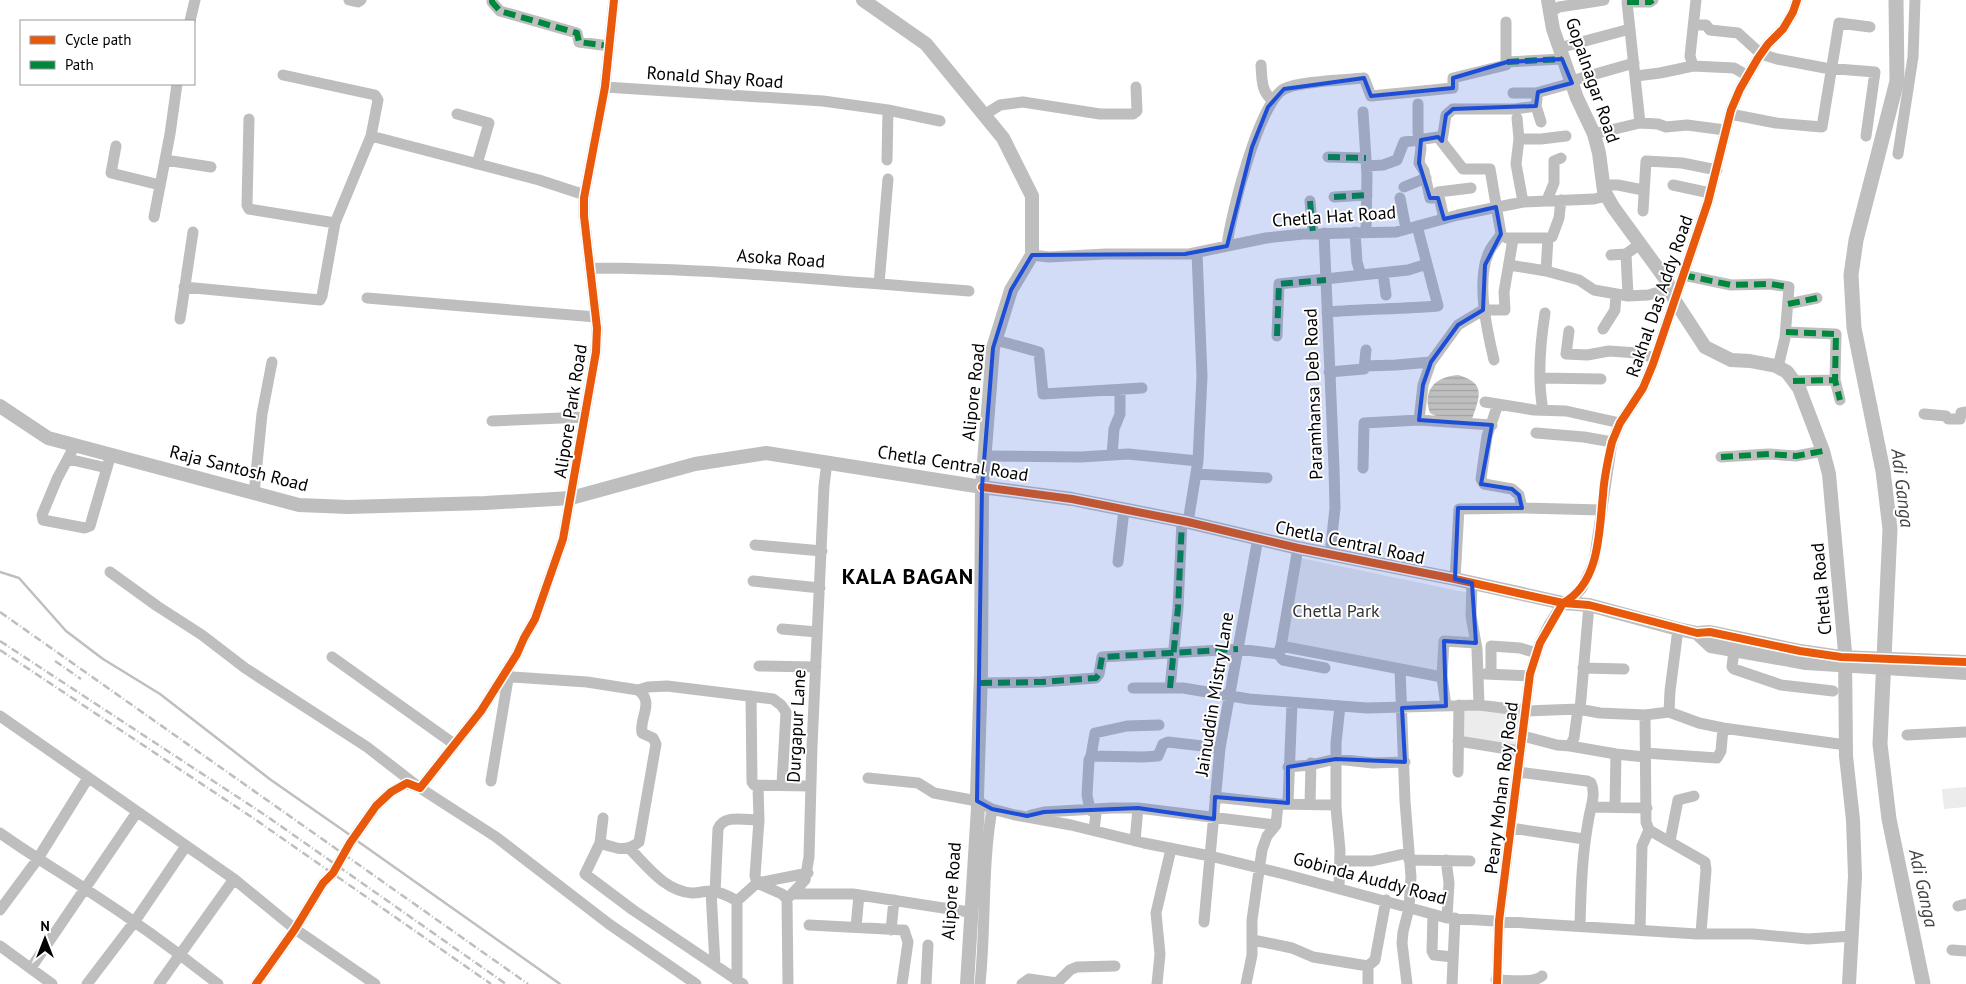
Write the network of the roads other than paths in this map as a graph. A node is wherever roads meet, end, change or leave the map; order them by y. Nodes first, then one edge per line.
1 (196, 0) edge
2 (349, 0) edge
3 (361, 0) edge
4 (492, 0) edge
5 (614, 0) edge
6 (864, 0) edge
7 (1604, 0) edge
8 (1653, 0) edge
9 (1696, 0) edge
10 (1797, 0) edge
11 (1915, 0) edge
12 (1549, 6) edge
13 (190, 20) edge
14 (1506, 22) dead end
15 (1694, 25) junction
16 (1870, 27) dead end
17 (1630, 29) junction
18 (608, 46) junction
19 (1561, 53) junction
20 (1761, 54) junction
21 (1507, 62) junction
22 (1634, 63) junction
23 (1261, 65) dead end
24 (1693, 66) junction
25 (1830, 68) junction
26 (283, 75) dead end
27 (1636, 76) junction
28 (1748, 76) junction
29 (1571, 82) junction
30 (177, 85) edge
31 (605, 86) junction
32 (1136, 86) dead end
33 (1538, 92) junction
34 (1513, 94) dead end
35 (1272, 100) junction
36 (1418, 104) dead end
37 (1536, 106) junction
38 (888, 110) junction
39 (1363, 112) dead end
40 (457, 114) dead end
41 (1730, 114) junction
42 (984, 115) junction
43 (1517, 118) dead end
44 (249, 119) dead end
45 (940, 120) dead end
46 (1541, 122) dead end
47 (1640, 123) junction
48 (1725, 130) junction
49 (1594, 134) junction
50 (370, 136) junction
51 (1566, 136) dead end
52 (1866, 136) dead end
53 (1518, 139) junction
54 (1419, 140) junction
55 (1442, 141) junction
56 (116, 146) dead end
57 (1898, 154) dead end
58 (1328, 157) dead end
59 (1561, 158) dead end
60 (165, 160) junction
61 (886, 160) dead end
62 (1367, 162) junction
63 (477, 164) junction
64 (211, 167) dead end
65 (1717, 170) junction
66 (1426, 178) junction
67 (888, 179) dead end
68 (160, 185) junction
69 (1673, 185) dead end
70 (1404, 186) dead end
71 (1471, 188) dead end
72 (1605, 190) junction
73 (1643, 190) junction
74 (1710, 193) junction
75 (585, 194) junction
76 (1367, 195) junction
77 (1334, 197) dead end
78 (1400, 198) dead end
79 (1438, 198) junction
80 (1547, 200) junction
81 (1561, 200) junction
82 (1310, 201) dead end
83 (1523, 202) junction
84 (1496, 207) junction
85 (1643, 211) dead end
86 (154, 217) dead end
87 (1444, 219) junction
88 (335, 223) junction
89 (1412, 228) junction
90 (193, 232) dead end
91 (1361, 232) junction
92 (1319, 233) junction
93 (1500, 237) junction
94 (1548, 238) junction
95 (1513, 239) junction
96 (1640, 244) junction
97 (1228, 246) junction
98 (1197, 253) junction
99 (1626, 254) junction
100 (1611, 255) dead end
101 (1032, 256) junction
102 (1428, 264) junction
103 (1509, 265) junction
104 (590, 268) junction
105 (1546, 271) junction
106 (1384, 273) junction
107 (1361, 275) junction
108 (1683, 275) junction
109 (1326, 280) junction
110 (880, 284) junction
111 (184, 287) junction
112 (968, 291) dead end
113 (1386, 295) dead end
114 (1622, 295) junction
115 (1673, 295) junction
116 (368, 298) dead end
117 (1817, 298) dead end
118 (1788, 304) junction
119 (1483, 310) junction
120 (1327, 312) junction
121 (1545, 313) dead end
122 (596, 317) junction
123 (180, 319) dead end
124 (1604, 329) dead end
125 (1569, 331) dead end
126 (1786, 332) junction
127 (1277, 336) dead end
128 (996, 340) junction
129 (1366, 350) dead end
130 (1655, 358) junction
131 (1494, 360) dead end
132 (272, 362) dead end
133 (1432, 362) junction
134 (1364, 366) junction
135 (1778, 367) junction
136 (1330, 372) junction
137 (1540, 378) junction
138 (1601, 379) dead end
139 (1793, 380) junction
140 (1836, 380) junction
141 (1142, 388) dead end
142 (1120, 390) junction
143 (1840, 400) dead end
144 (1485, 402) dead end
145 (1498, 404) junction
146 (0, 406) edge
147 (1543, 410) junction
148 (1966, 412) edge
149 (1924, 414) dead end
150 (585, 417) junction
151 (1419, 420) junction
152 (492, 421) dead end
153 (1620, 423) junction
154 (1492, 425) junction
155 (1536, 433) dead end
156 (1612, 442) junction
157 (75, 445) junction
158 (1823, 451) junction
159 (111, 454) junction
160 (1112, 455) junction
161 (985, 456) junction
162 (1720, 456) dead end
163 (68, 459) junction
164 (1198, 461) junction
165 (827, 462) junction
166 (107, 468) junction
167 (1362, 468) dead end
168 (1196, 474) junction
169 (1267, 478) dead end
170 (982, 487) junction
171 (254, 494) junction
172 (571, 498) junction
173 (1522, 508) junction
174 (1124, 510) junction
175 (1602, 510) junction
176 (1185, 522) junction
177 (1258, 538) junction
178 (755, 546) dead end
179 (1298, 548) junction
180 (822, 551) junction
181 (1330, 554) junction
182 (1118, 562) dead end
183 (110, 572) dead end
184 (1455, 579) junction
185 (753, 581) dead end
186 (1472, 583) junction
187 (820, 588) junction
188 (1563, 603) junction
189 (1589, 605) junction
190 (782, 629) dead end
191 (1678, 629) junction
192 (817, 632) junction
193 (1704, 632) junction
194 (1476, 644) junction
195 (1238, 649) junction
196 (1279, 650) junction
197 (1734, 650) junction
198 (1173, 653) junction
199 (1537, 653) junction
200 (332, 657) dead end
201 (1837, 661) junction
202 (1966, 662) edge
203 (1916, 664) junction
204 (759, 666) dead end
205 (816, 667) junction
206 (1325, 668) dead end
207 (1584, 668) junction
208 (1400, 669) junction
209 (1624, 669) dead end
210 (1966, 673) edge
211 (1477, 674) junction
212 (1491, 674) junction
213 (1530, 676) junction
214 (1442, 677) junction
215 (980, 683) junction
216 (1133, 688) dead end
217 (1170, 688) junction
218 (638, 690) junction
219 (1833, 691) dead end
220 (751, 696) junction
221 (1229, 696) junction
222 (1292, 703) junction
223 (1478, 704) junction
224 (1340, 706) junction
225 (1446, 706) junction
226 (1459, 706) junction
227 (1402, 708) junction
228 (1579, 710) junction
229 (1526, 711) junction
230 (1669, 712) junction
231 (1646, 715) junction
232 (1, 721) edge
233 (1159, 725) dead end
234 (1723, 728) junction
235 (1966, 732) edge
236 (1907, 735) dead end
237 (1523, 736) junction
238 (1458, 741) junction
239 (454, 744) junction
240 (1846, 745) junction
241 (1570, 746) junction
242 (1220, 748) junction
243 (1520, 751) junction
244 (1616, 754) junction
245 (1645, 755) junction
246 (1091, 756) junction
247 (1336, 759) junction
248 (1404, 762) junction
249 (1310, 765) junction
250 (1288, 767) junction
251 (1458, 772) dead end
252 (1518, 772) junction
253 (88, 778) junction
254 (868, 778) dead end
255 (491, 781) dead end
256 (782, 784) junction
257 (758, 786) junction
258 (810, 786) junction
259 (420, 788) junction
260 (1694, 796) dead end
261 (1215, 797) junction
262 (1283, 803) junction
263 (1310, 804) junction
264 (1336, 805) junction
265 (981, 806) junction
266 (1591, 807) junction
267 (1615, 807) junction
268 (1138, 808) junction
269 (1647, 808) junction
270 (1090, 810) junction
271 (136, 812) junction
272 (1027, 816) junction
273 (603, 818) dead end
274 (1214, 819) junction
275 (759, 820) junction
276 (1276, 825) junction
277 (1511, 828) junction
278 (1094, 830) junction
279 (1648, 830) junction
280 (0, 833) edge
281 (1584, 839) junction
282 (1135, 841) junction
283 (1670, 841) junction
284 (600, 843) junction
285 (186, 846) junction
286 (1171, 848) junction
287 (630, 849) junction
288 (1210, 856) junction
289 (1408, 856) junction
290 (38, 860) junction
291 (1446, 860) junction
292 (1340, 861) junction
293 (1470, 861) dead end
294 (1261, 869) junction
295 (808, 873) junction
296 (234, 880) junction
297 (758, 883) junction
298 (85, 888) junction
299 (1339, 889) junction
300 (713, 892) junction
301 (859, 895) junction
302 (790, 896) junction
303 (894, 900) junction
304 (1386, 900) junction
305 (737, 901) junction
306 (1409, 908) junction
307 (0, 910) edge
308 (968, 912) junction
309 (1434, 915) junction
310 (1451, 918) junction
311 (135, 921) junction
312 (1204, 922) dead end
313 (1498, 922) junction
314 (1580, 925) junction
315 (809, 926) dead end
316 (856, 927) junction
317 (296, 929) junction
318 (890, 930) junction
319 (1640, 930) junction
320 (1701, 933) junction
321 (1852, 936) junction
322 (1253, 940) junction
323 (928, 945) dead end
324 (0, 946) edge
325 (1952, 950) dead end
326 (1966, 950) edge
327 (181, 955) junction
328 (1453, 957) junction
329 (715, 965) junction
330 (1115, 966) dead end
331 (1368, 966) junction
332 (30, 968) junction
333 (1542, 976) dead end
334 (740, 982) edge
335 (1497, 982) edge
336 (52, 984) edge
337 (87, 984) edge
338 (159, 984) edge
339 (218, 984) edge
340 (256, 984) edge
341 (375, 984) edge
342 (696, 984) edge
343 (788, 984) edge
344 (902, 984) edge
345 (926, 984) edge
346 (963, 984) edge
347 (967, 984) edge
348 (980, 984) edge
349 (1022, 984) edge
350 (1157, 984) edge
351 (1246, 984) edge
352 (1368, 984) edge
353 (1407, 984) edge
354 (1452, 984) edge
355 (1850, 984) edge

1 - 13 street
2 - 3 street
4 - 18 street
5 - 18 street, Alipore Park Road
6 - 42 main road
7 - 12 street
8 - 17 street
9 - 15 street
10 - 20 street, Rakhal Das Addy Road
11 - 57 street
12 - 19 main road, Gopalnagar Road
14 - 21 street
15 - 20 street
15 - 24 street
16 - 25 street
17 - 19 street
17 - 22 street
18 - 31 street, Alipore Park Road
19 - 21 street
19 - 29 main road, Gopalnagar Road
20 - 25 street
20 - 28 street, Rakhal Das Addy Road
21 - 35 street
22 - 27 street
22 - 29 street
23 - 35 street
24 - 27 street
24 - 28 street
25 - 41 street
25 - 52 street
26 - 50 street
27 - 47 street
28 - 41 street, Rakhal Das Addy Road
29 - 33 street
29 - 49 main road, Gopalnagar Road
30 - 60 street
31 - 38 street, Ronald Shay Road
31 - 75 street, Alipore Park Road
32 - 42 street
33 - 34 street
33 - 37 street
35 - 97 street
36 - 54 street
37 - 46 street
37 - 55 street
38 - 45 street, Ronald Shay Road
38 - 61 street
39 - 62 street
40 - 63 street
41 - 48 street, Rakhal Das Addy Road
42 - 101 main road
43 - 53 street
44 - 88 street
47 - 48 street
47 - 49 street
48 - 65 street, Rakhal Das Addy Road
49 - 72 main road, Gopalnagar Road
50 - 63 street
50 - 88 street
51 - 53 street
53 - 83 street
54 - 55 street
54 - 62 street
54 - 66 street
55 - 84 street
56 - 68 street
58 - 62 street
59 - 80 street
60 - 64 street
60 - 68 street
62 - 76 street
63 - 75 street
65 - 73 street
65 - 74 street, Rakhal Das Addy Road
66 - 70 street
66 - 79 street
67 - 110 street
68 - 86 street
69 - 74 street
71 - 79 street
72 - 73 street, Chetla Hat Road
72 - 81 street, Chetla Hat Road
72 - 96 main road, Gopalnagar Road
73 - 85 street
74 - 108 street, Rakhal Das Addy Road
75 - 104 street, Alipore Park Road
76 - 77 street
76 - 91 street
78 - 89 street
79 - 87 street
80 - 81 street, Chetla Hat Road
80 - 83 street, Chetla Hat Road
81 - 94 street
82 - 92 street, Paramhansa Deb Road
83 - 84 street, Chetla Hat Road
84 - 87 street, Chetla Hat Road
84 - 93 street
87 - 89 street, Chetla Hat Road
88 - 111 street
89 - 91 street, Chetla Hat Road
89 - 102 street
90 - 111 street
91 - 92 street, Chetla Hat Road
91 - 107 street
92 - 97 street, Chetla Hat Road
92 - 109 street, Paramhansa Deb Road
93 - 95 street
93 - 119 street
94 - 95 street
94 - 105 street
95 - 103 street
96 - 99 street
96 - 115 main road, Gopalnagar Road
97 - 98 street, Chetla Hat Road
98 - 101 street, Chetla Hat Road
98 - 164 street
99 - 100 street
99 - 114 street
101 - 128 main road, Alipore Road
102 - 106 street
102 - 120 street
103 - 105 street
103 - 119 street
104 - 110 street, Asoka Road
104 - 122 street, Alipore Park Road
105 - 114 street
106 - 107 street
106 - 113 street
107 - 109 street
108 - 115 street, Rakhal Das Addy Road
108 - 118 street
109 - 120 street, Paramhansa Deb Road
109 - 127 street
110 - 112 street, Asoka Road
111 - 123 street
114 - 115 street
114 - 124 street
115 - 130 street, Rakhal Das Addy Road
115 - 135 main road, Chetla Road
116 - 122 street
117 - 118 street
118 - 126 street
119 - 131 street
119 - 133 street
120 - 136 street, Paramhansa Deb Road
121 - 137 street
122 - 150 street, Alipore Park Road
125 - 130 street
126 - 135 street
126 - 140 street
128 - 142 street
128 - 161 main road, Alipore Road
129 - 134 street
130 - 153 street, Rakhal Das Addy Road
132 - 171 street
133 - 134 street
133 - 151 street
134 - 136 street
135 - 139 main road, Chetla Road
136 - 181 street, Paramhansa Deb Road
137 - 138 street
137 - 147 street
139 - 140 street
139 - 158 main road, Chetla Road
140 - 143 street
141 - 142 street
142 - 160 street
144 - 145 street
145 - 147 street
145 - 154 street
146 - 157 main road, Raja Santosh Road
147 - 153 street
148 - 149 street
150 - 152 street
150 - 172 street, Alipore Park Road
151 - 154 street
151 - 167 street
153 - 156 street, Rakhal Das Addy Road
154 - 173 street
155 - 156 street
156 - 175 street, Rakhal Das Addy Road
157 - 159 main road, Raja Santosh Road
157 - 163 street
158 - 162 street
158 - 240 main road, Chetla Road
159 - 166 street
159 - 171 main road, Raja Santosh Road
160 - 161 street
160 - 164 street
161 - 170 main road, Alipore Road
163 - 166 street
163 - 166 street
164 - 168 street
165 - 170 main road, Chetla Central Road
165 - 172 main road, Chetla Central Road
165 - 180 street, Durgapur Lane
168 - 169 street
168 - 176 street
170 - 174 main road, Chetla Central Road
170 - 215 main road, Alipore Road
171 - 172 main road, Raja Santosh Road
172 - 239 street, Alipore Park Road
173 - 175 street
173 - 184 street
174 - 176 main road, Chetla Central Road
174 - 182 street
175 - 188 street, Rakhal Das Addy Road
176 - 177 main road, Chetla Central Road
176 - 198 street
177 - 179 main road, Chetla Central Road
177 - 195 street, Jainuddin Mistry Lane
178 - 180 street
179 - 181 main road, Chetla Central Road
179 - 196 street
180 - 187 street, Durgapur Lane
181 - 184 main road, Chetla Central Road
183 - 259 street
184 - 186 main road, Chetla Central Road
185 - 187 street
186 - 188 main road, Chetla Central Road
186 - 194 street
187 - 192 street, Durgapur Lane
188 - 189 main road, Chetla Central Road
188 - 199 street, Peary Mohan Roy Road
189 - 191 main road, Chetla Central Road
189 - 207 street
190 - 192 street
191 - 193 main road, Chetla Central Road
191 - 230 street
192 - 205 street, Durgapur Lane
193 - 197 main road
193 - 201 main road, Chetla Central Road
194 - 211 street
194 - 214 street
195 - 196 street
195 - 198 street
195 - 221 street, Jainuddin Mistry Lane
196 - 206 street
196 - 208 street
197 - 201 main road
197 - 219 street
198 - 215 street
198 - 217 street
199 - 212 street
199 - 213 street, Peary Mohan Roy Road
200 - 239 street
201 - 203 main road
202 - 203 main road
203 - 210 main road
204 - 205 street
205 - 258 street, Durgapur Lane
207 - 209 street
207 - 228 street
208 - 214 street
208 - 227 street
211 - 212 street
211 - 223 street
212 - 213 street
213 - 229 street, Peary Mohan Roy Road
214 - 225 street
215 - 265 main road, Alipore Road
216 - 217 street
217 - 221 street
218 - 220 street
218 - 255 street
218 - 287 street
220 - 256 street
220 - 257 street
221 - 222 street
221 - 242 street, Jainuddin Mistry Lane
222 - 224 street
222 - 250 street
223 - 226 street
223 - 229 street
224 - 227 street
224 - 247 street
225 - 226 street
225 - 227 street
226 - 238 street
227 - 248 street
228 - 229 street
228 - 231 street
228 - 241 street
229 - 237 street, Peary Mohan Roy Road
230 - 231 street
230 - 234 street
231 - 245 street
232 - 253 street
233 - 246 street
234 - 240 street
234 - 245 street
235 - 236 street
237 - 241 street
237 - 243 street, Peary Mohan Roy Road
238 - 243 street
238 - 251 street
239 - 259 street, Alipore Park Road
240 - 321 main road, Chetla Road
241 - 244 street
242 - 246 street
242 - 261 street, Jainuddin Mistry Lane
243 - 252 street, Peary Mohan Roy Road
244 - 245 street
244 - 267 street
245 - 269 street
246 - 270 street
247 - 248 street
247 - 249 street
247 - 264 street
248 - 289 street
249 - 250 street
249 - 263 street
250 - 262 street
252 - 266 street
252 - 277 street, Peary Mohan Roy Road
253 - 271 street
253 - 290 street
254 - 265 street, Gobinda Auddy Road
256 - 257 street
256 - 258 street
257 - 275 street
258 - 295 street, Durgapur Lane
259 - 317 street
259 - 342 street
260 - 283 street
261 - 262 street
261 - 274 street, Jainuddin Mistry Lane
262 - 263 street
262 - 276 street
263 - 264 street
264 - 292 street
265 - 272 street, Gobinda Auddy Road
265 - 308 main road, Alipore Road
265 - 347 main road, Alipore Road
265 - 348 street
266 - 267 street
266 - 281 street
267 - 269 street
268 - 270 street
268 - 274 street
268 - 282 street
269 - 279 street
270 - 272 street
270 - 278 street
271 - 285 street
271 - 298 street
272 - 278 street, Gobinda Auddy Road
273 - 284 street
274 - 276 street
274 - 288 street, Jainuddin Mistry Lane
275 - 297 street
275 - 300 street
276 - 294 street
277 - 281 street
277 - 313 street, Peary Mohan Roy Road
278 - 282 street, Gobinda Auddy Road
279 - 283 street
279 - 319 street
280 - 290 street
281 - 314 street
282 - 286 street, Gobinda Auddy Road
283 - 320 street
284 - 287 street
284 - 329 street
285 - 296 street
285 - 311 street
286 - 288 street, Gobinda Auddy Road
286 - 350 street
287 - 300 street
288 - 294 street, Gobinda Auddy Road
288 - 312 street, Jainuddin Mistry Lane
289 - 291 street
289 - 292 street
289 - 306 street
290 - 298 street
290 - 307 street
291 - 293 street
291 - 310 street
292 - 299 street
294 - 299 street, Gobinda Auddy Road
294 - 322 street
295 - 297 street
295 - 302 street
296 - 317 street
296 - 327 street
297 - 302 street
297 - 305 street
298 - 311 street
298 - 332 street
299 - 304 street, Gobinda Auddy Road
300 - 305 street
300 - 329 street
301 - 302 street
301 - 303 street
301 - 316 street
302 - 343 street
303 - 308 street
303 - 318 street
304 - 306 street, Gobinda Auddy Road
304 - 331 street
305 - 334 street
306 - 309 street, Gobinda Auddy Road
306 - 353 street
308 - 346 main road, Alipore Road
309 - 310 street, Gobinda Auddy Road
309 - 328 street
310 - 313 street, Gobinda Auddy Road
310 - 328 street
311 - 327 street
311 - 337 street
313 - 314 street, Gobinda Auddy Road
313 - 335 street, Peary Mohan Roy Road
314 - 319 street, Gobinda Auddy Road
315 - 316 street
316 - 318 street
317 - 340 street
317 - 341 street
318 - 344 street
319 - 320 street, Gobinda Auddy Road
320 - 321 street, Gobinda Auddy Road
321 - 355 main road, Chetla Road
322 - 331 street
322 - 351 street
323 - 345 street
324 - 332 street
325 - 326 street
327 - 338 street
327 - 339 street
328 - 354 street
329 - 334 street
330 - 349 street
331 - 352 street
332 - 336 street
333 - 335 street

